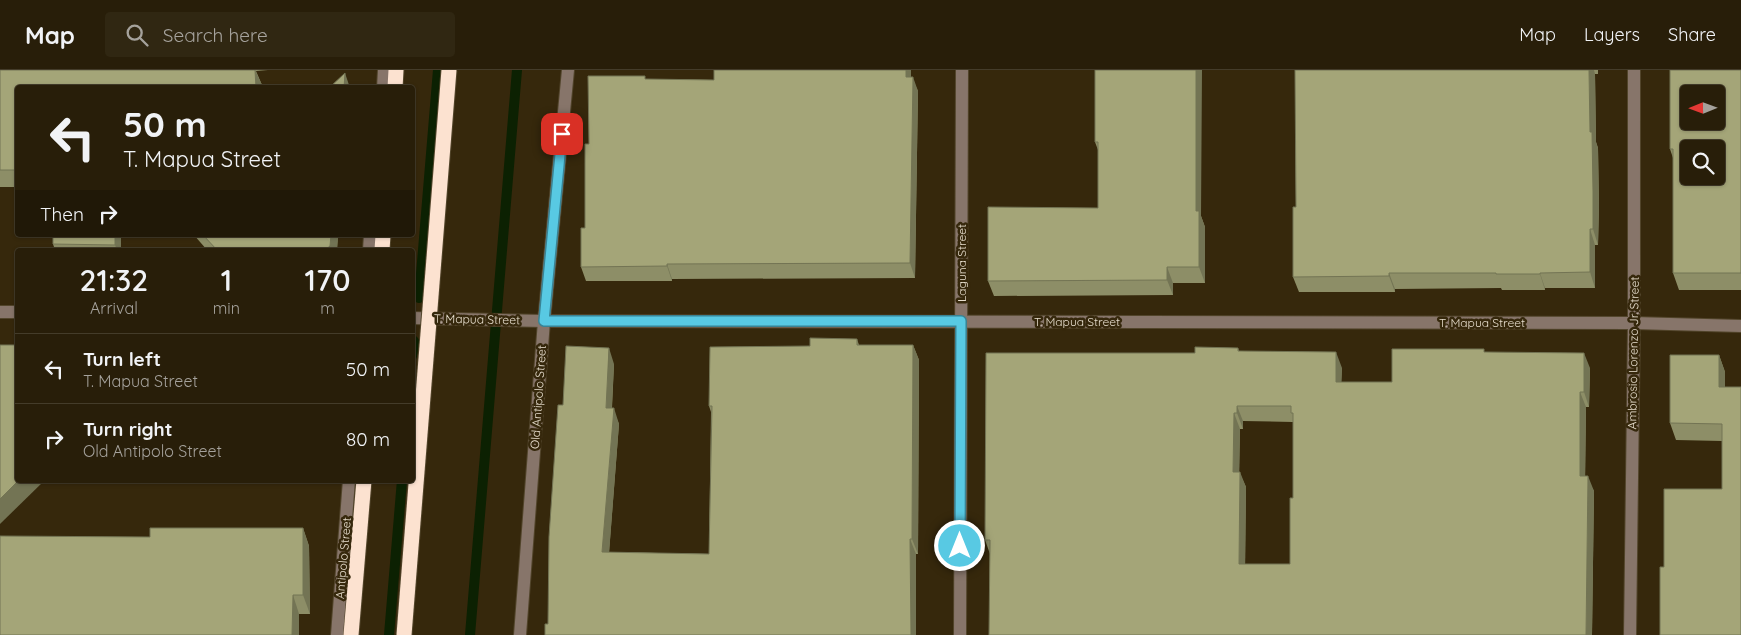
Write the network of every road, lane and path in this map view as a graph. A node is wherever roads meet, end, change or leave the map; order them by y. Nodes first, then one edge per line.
1 (384, 70) edge
2 (396, 70) edge
3 (449, 70) edge
4 (568, 70) edge
5 (962, 70) edge
6 (1634, 70) edge
7 (383, 85) edge
8 (395, 85) edge
9 (0, 312) edge
10 (15, 312) edge
11 (415, 318) edge
12 (544, 321) junction
13 (961, 321) junction
14 (1634, 323) junction
15 (1741, 326) edge
16 (350, 483) edge
17 (364, 483) edge
18 (337, 635) edge
19 (351, 635) edge
20 (404, 635) edge
21 (520, 635) edge
22 (960, 635) edge
23 (1630, 635) edge

1 - 7 street
2 - 8 highway
3 - 20 highway, bridge
4 - 12 street, Old Antipolo Street
5 - 13 street, Laguna Street
6 - 14 street, Ambrosio Lorenzo Jr. Street
9 - 10 street
11 - 12 street, T. Mapua Street
12 - 13 street, T. Mapua Street
12 - 21 street, Old Antipolo Street
13 - 14 street, T. Mapua Street
13 - 22 street, Laguna Street
14 - 15 street, T. Mapua Street
14 - 23 street, Ambrosio Lorenzo Jr. Street
16 - 18 street, Antipolo Street
17 - 19 highway

